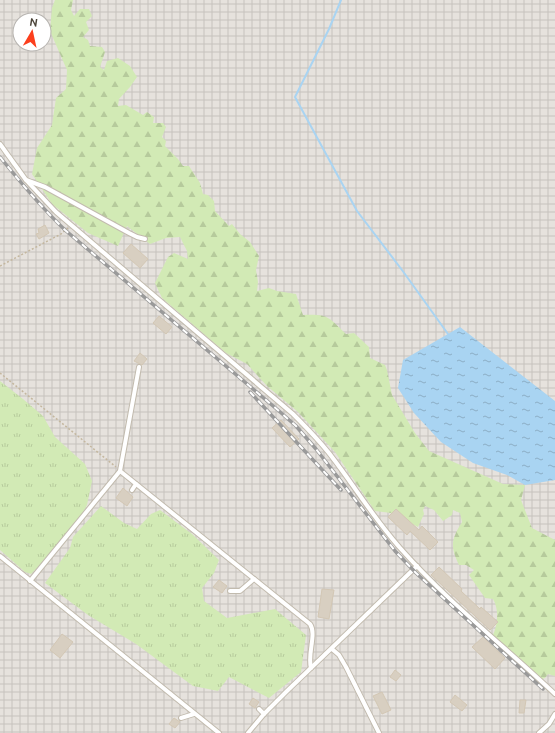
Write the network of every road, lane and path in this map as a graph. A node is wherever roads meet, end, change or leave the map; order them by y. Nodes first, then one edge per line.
1 (0, 144) edge
2 (26, 180) junction
3 (70, 225) junction
4 (145, 238) dead end
5 (0, 266) edge
6 (139, 367) dead end
7 (0, 373) edge
8 (120, 471) junction
9 (136, 484) junction
10 (132, 490) dead end
11 (0, 556) edge
12 (416, 566) junction
13 (254, 579) junction
14 (30, 581) junction
15 (230, 591) dead end
16 (332, 649) junction
17 (311, 668) junction
18 (555, 694) edge
19 (259, 709) dead end
20 (194, 714) junction
21 (264, 714) junction
22 (555, 714) edge
23 (181, 718) dead end
24 (219, 733) edge
25 (248, 733) edge
26 (379, 733) edge
27 (539, 733) edge

1 - 2 lane
2 - 3 lane
2 - 4 lane
3 - 5 path
3 - 12 lane
6 - 8 lane
7 - 8 path
8 - 9 lane
8 - 14 lane
9 - 10 lane
9 - 13 lane
11 - 14 lane
12 - 16 lane
12 - 18 lane
13 - 15 lane
13 - 17 lane
14 - 20 lane
16 - 17 lane
16 - 26 lane
17 - 21 lane
19 - 21 lane
20 - 23 lane
20 - 24 lane
21 - 25 lane
22 - 27 lane

